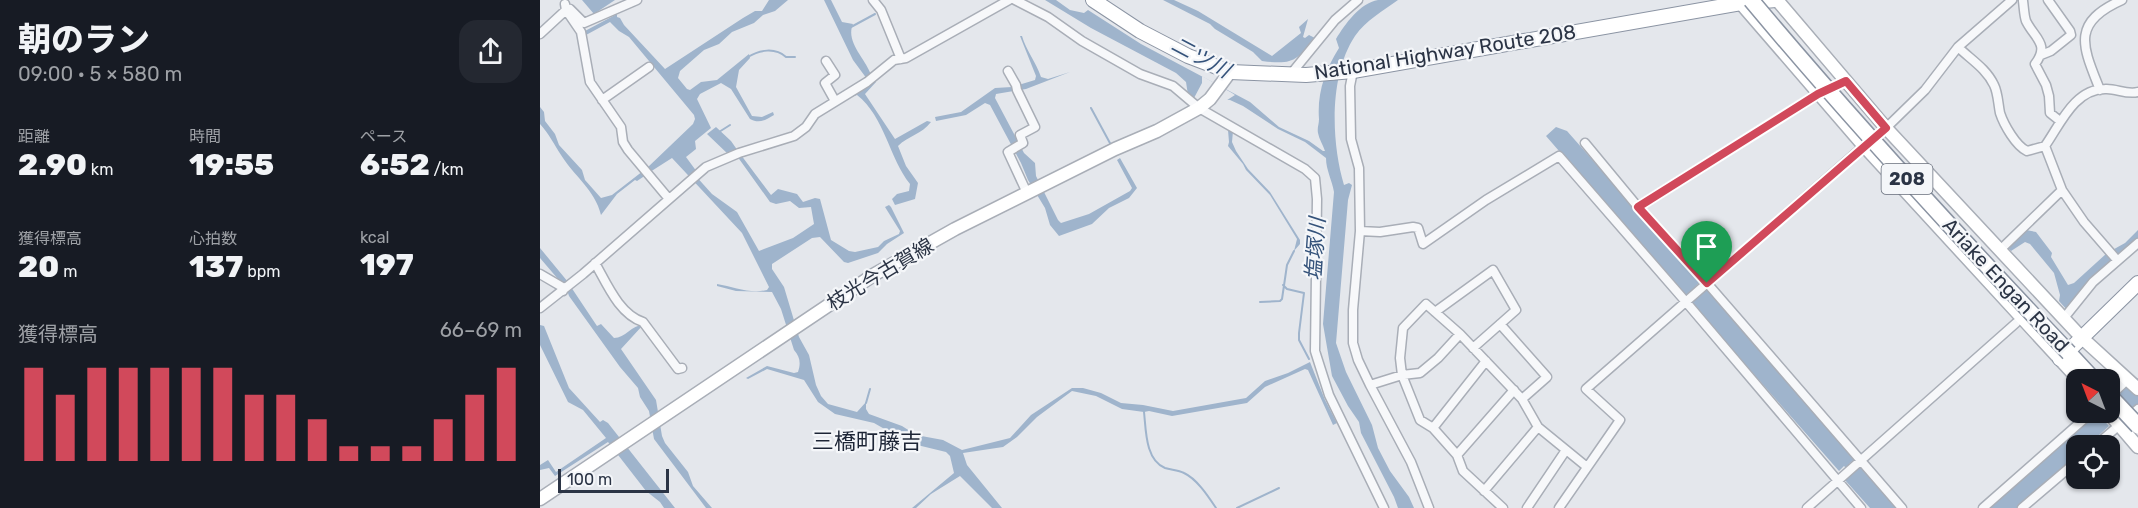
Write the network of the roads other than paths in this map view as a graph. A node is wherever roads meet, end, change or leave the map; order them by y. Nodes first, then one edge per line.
1 (638, 0) edge
2 (873, 0) edge
3 (1009, 0) edge
4 (1015, 0) edge
5 (1093, 0) edge
6 (1358, 0) edge
7 (1777, 0) edge
8 (2012, 0) edge
9 (2024, 0) edge
10 (2048, 0) edge
11 (2122, 0) edge
12 (1744, 1) edge
13 (564, 7) edge
14 (2086, 33) junction
15 (540, 34) edge
16 (2071, 35) junction
17 (1958, 47) junction
18 (2041, 55) junction
19 (901, 59) junction
20 (826, 61) dead end
21 (649, 67) dead end
22 (1008, 71) dead end
23 (1353, 71) junction
24 (1230, 72) junction
25 (1290, 75) junction
26 (1846, 81) junction
27 (2100, 90) junction
28 (2138, 92) edge
29 (1818, 94) junction
30 (602, 100) junction
31 (835, 101) junction
32 (1202, 106) junction
33 (2061, 122) junction
34 (1886, 128) junction
35 (1585, 142) dead end
36 (1864, 146) junction
37 (2044, 146) junction
38 (1034, 190) junction
39 (2062, 190) junction
40 (669, 199) junction
41 (1638, 207) junction
42 (1360, 231) junction
43 (2138, 243) edge
44 (2000, 250) junction
45 (2117, 260) junction
46 (595, 263) junction
47 (540, 274) edge
48 (1707, 283) junction
49 (2138, 283) edge
50 (566, 288) junction
51 (1686, 302) junction
52 (540, 308) edge
53 (1436, 312) junction
54 (2064, 318) junction
55 (2016, 323) dead end
56 (1500, 324) junction
57 (1460, 334) junction
58 (2081, 336) junction
59 (1473, 348) junction
60 (2065, 356) junction
61 (1486, 361) junction
62 (682, 368) dead end
63 (2073, 369) edge
64 (2081, 369) edge
65 (1402, 375) junction
66 (2127, 380) junction
67 (1370, 385) junction
68 (2120, 386) edge
69 (2138, 389) edge
70 (1514, 390) junction
71 (1522, 399) junction
72 (2120, 407) edge
73 (2138, 409) edge
74 (2080, 423) edge
75 (2119, 425) junction
76 (2138, 426) edge
77 (1538, 427) junction
78 (1433, 428) junction
79 (2108, 435) edge
80 (2138, 447) edge
81 (1566, 450) junction
82 (1457, 455) junction
83 (1861, 460) junction
84 (1587, 467) junction
85 (2066, 471) edge
86 (1838, 481) junction
87 (1484, 491) junction
88 (540, 499) edge
89 (1384, 508) edge
90 (1429, 508) edge
91 (1503, 508) edge
92 (1527, 508) edge
93 (1559, 508) edge
94 (1807, 508) edge
95 (1861, 508) edge
96 (1902, 508) edge
97 (1983, 508) edge
98 (2022, 508) edge

1 - 13 street
2 - 19 street
3 - 19 street
4 - 32 street
5 - 24 highway, National Highway Route 208
6 - 25 street
7 - 12 highway, National Highway Route 208
7 - 26 main road
8 - 17 street
9 - 18 street
10 - 16 street
11 - 14 street
12 - 23 highway, National Highway Route 208
12 - 29 main road
12 - 60 highway, Ariake Engan Road / 208, bridge
13 - 15 street
13 - 30 street
14 - 16 street
14 - 27 street
16 - 18 street
17 - 34 street
17 - 37 street
18 - 33 street
19 - 31 street
20 - 31 street
21 - 30 street
22 - 38 street
23 - 25 highway, National Highway Route 208
23 - 42 street
24 - 25 highway, National Highway Route 208
24 - 32 main road, 枝光今古賀線
26 - 29 main road
26 - 34 main road
27 - 28 street
27 - 33 street
29 - 36 main road
29 - 41 street
30 - 40 street
31 - 40 street
32 - 38 main road, 枝光今古賀線
32 - 89 street
33 - 37 street
34 - 36 main road
34 - 44 main road
35 - 41 street
36 - 48 street
36 - 60 main road
37 - 39 street
38 - 88 main road, 枝光今古賀線
39 - 44 street
39 - 45 street
40 - 46 street
41 - 48 street
42 - 51 street
42 - 67 street
43 - 45 street
44 - 54 main road
45 - 54 street
46 - 50 street
46 - 62 street
47 - 50 street
48 - 51 street
48 - 83 street
49 - 58 highway
50 - 52 street
51 - 84 street
51 - 86 street
53 - 56 street
53 - 57 street
53 - 65 street
54 - 58 main road
55 - 83 street
56 - 59 street
56 - 71 street
57 - 59 street
57 - 65 street
58 - 60 highway
58 - 66 main road
59 - 61 street
60 - 63 main road
60 - 64 highway, Ariake Engan Road / 208
61 - 70 street
61 - 78 street
65 - 67 street
65 - 78 street
66 - 68 street
66 - 69 main road
67 - 90 street
70 - 71 street
70 - 82 street
71 - 77 street
72 - 76 highway, bridge
73 - 75 street
74 - 97 street
75 - 79 street
75 - 80 main road
77 - 81 street
77 - 87 street
78 - 82 street
81 - 84 street
81 - 92 street
82 - 87 street
83 - 86 street
83 - 96 street
84 - 93 street
85 - 98 street
86 - 94 street
86 - 95 street
87 - 91 street

